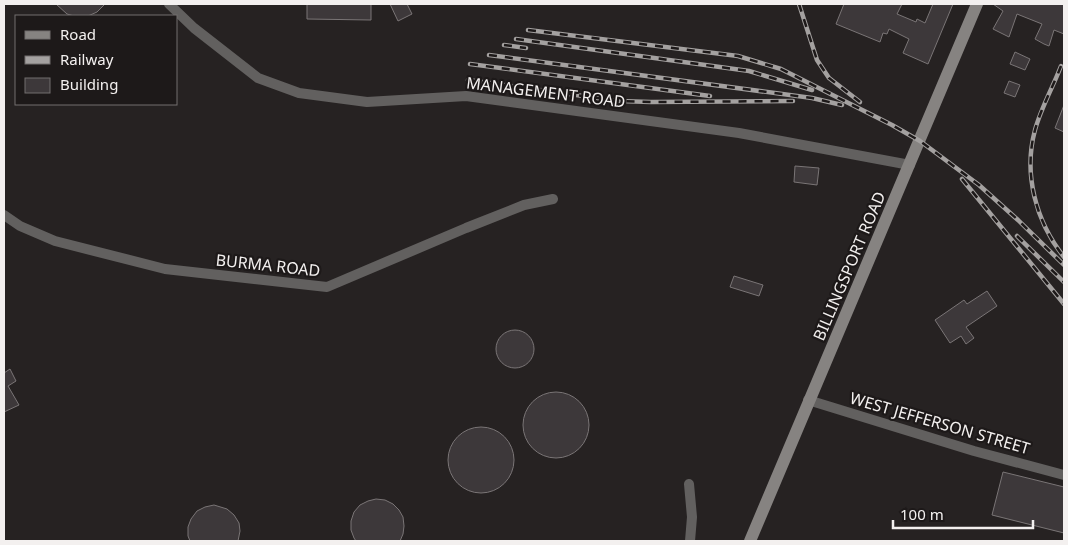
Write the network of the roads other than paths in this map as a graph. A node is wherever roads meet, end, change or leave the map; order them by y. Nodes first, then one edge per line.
1 (169, 4) edge
2 (977, 4) edge
3 (910, 165) junction
4 (553, 200) dead end
5 (4, 215) edge
6 (808, 400) junction
7 (1064, 475) edge
8 (689, 484) dead end
9 (690, 541) edge
10 (750, 541) edge

1 - 3 street, MANAGEMENT ROAD
2 - 3 street, BILLINGSPORT ROAD
3 - 6 street, BILLINGSPORT ROAD
4 - 5 street, BURMA ROAD
6 - 7 street, WEST JEFFERSON STREET
6 - 10 street, BILLINGSPORT ROAD
8 - 9 street

